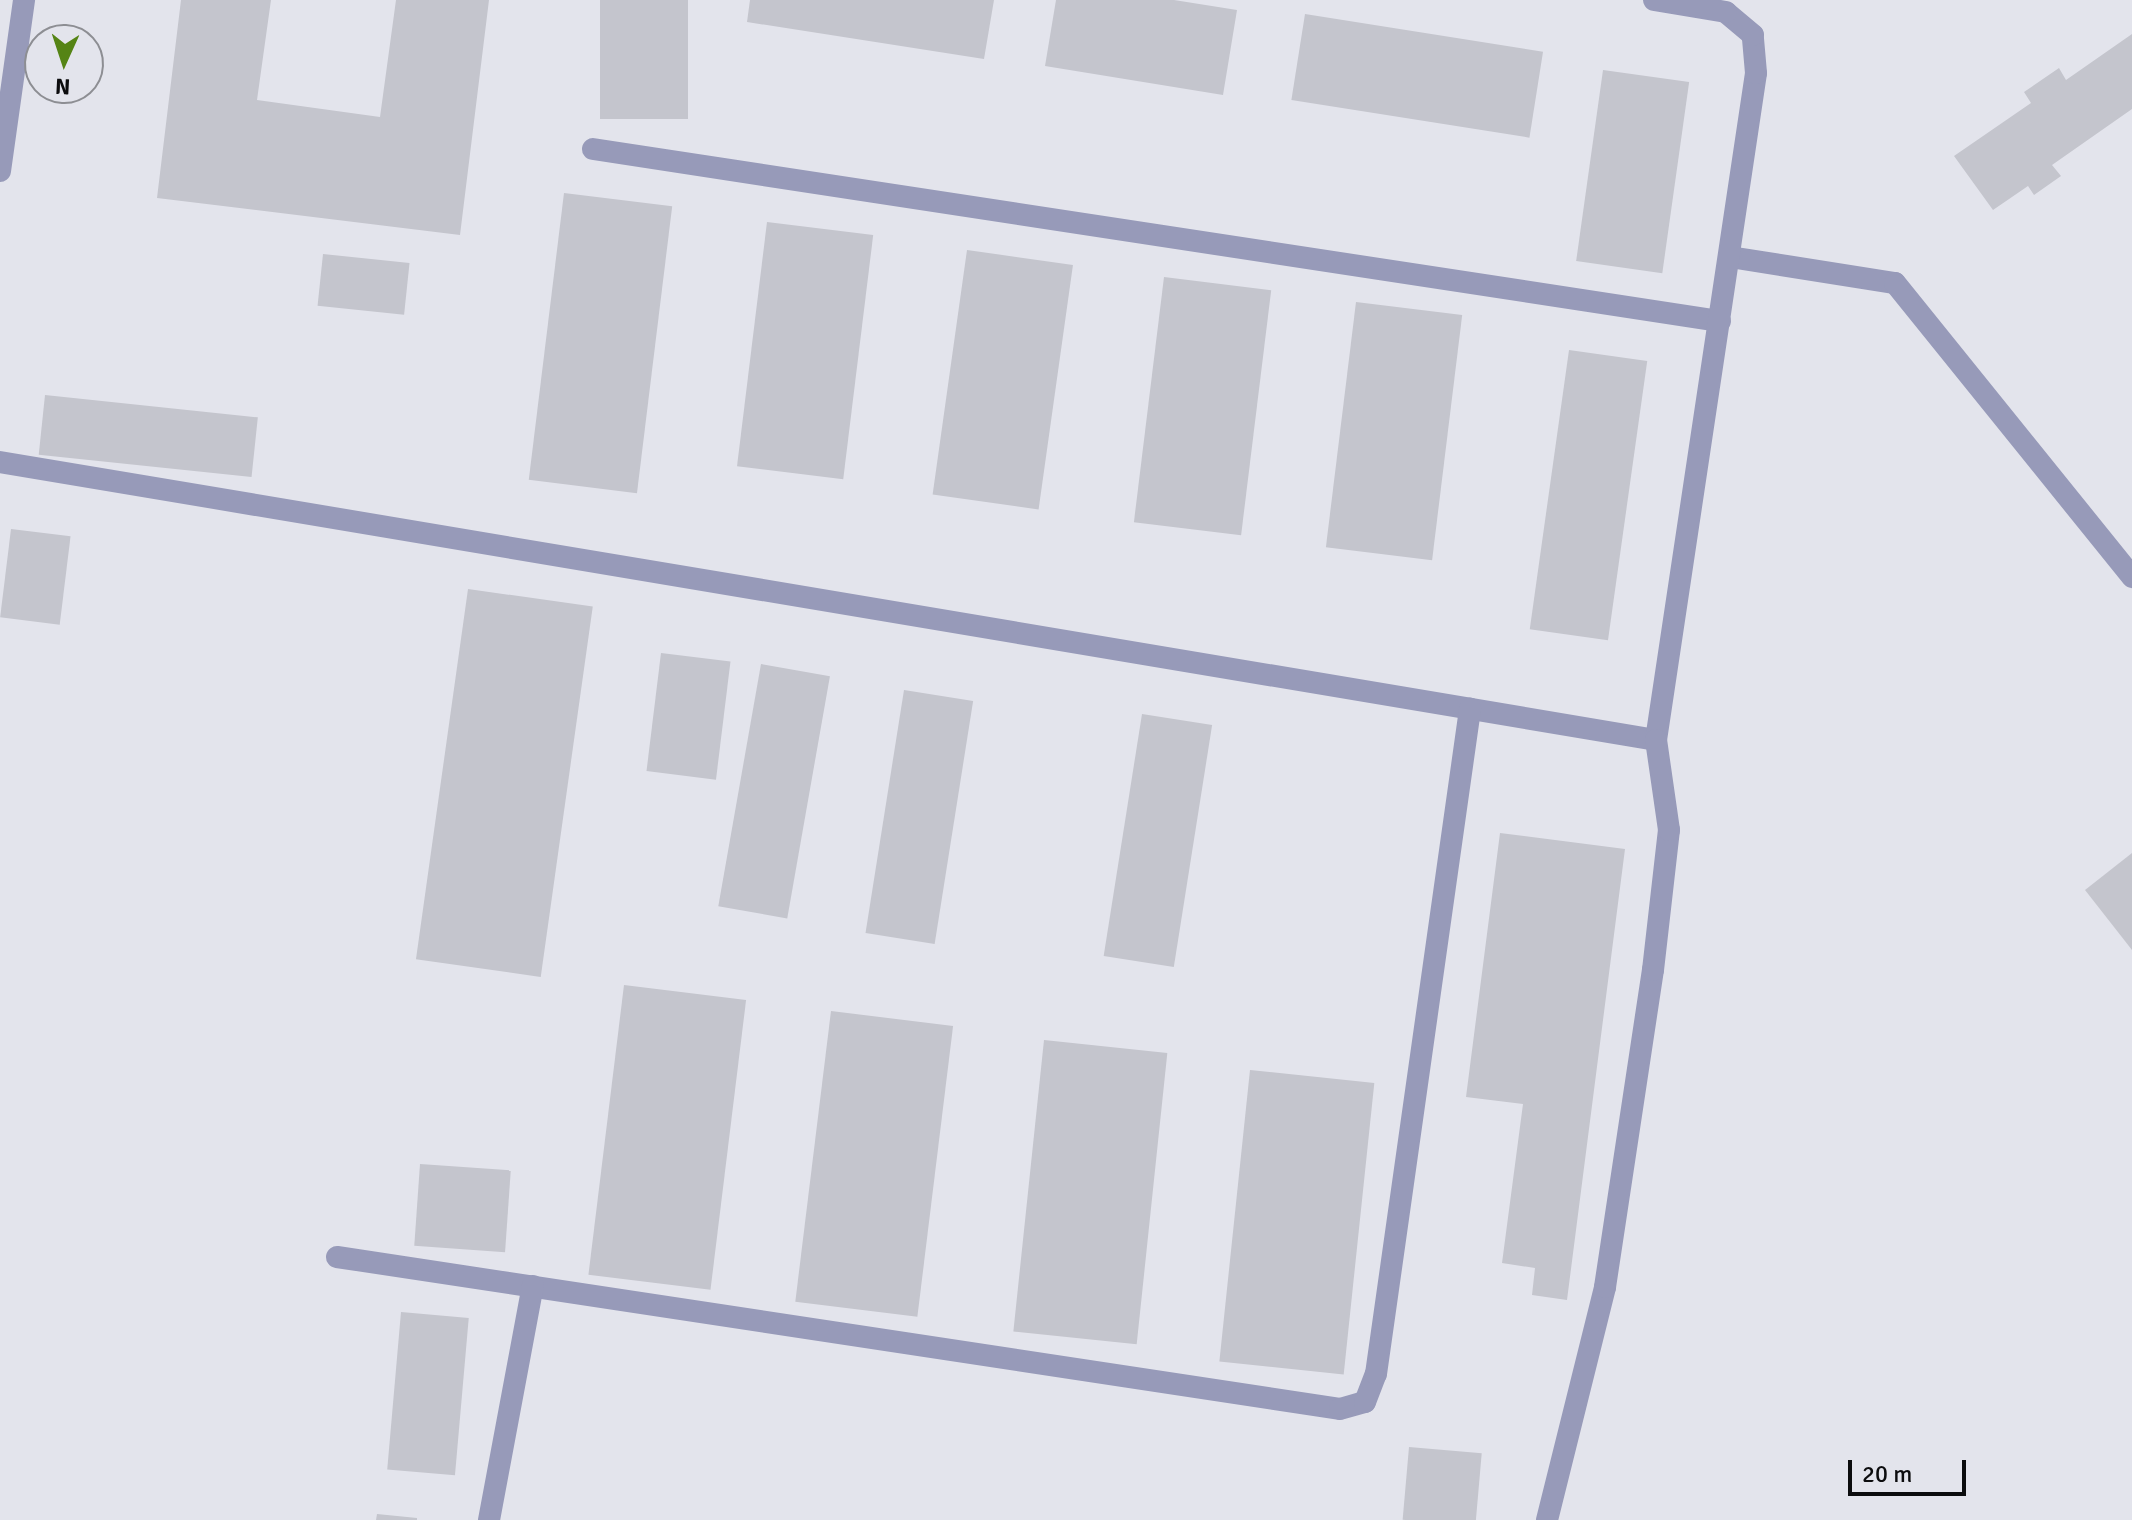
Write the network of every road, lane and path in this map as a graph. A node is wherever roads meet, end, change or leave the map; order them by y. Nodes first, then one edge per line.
1 (24, 0) edge
2 (1654, 0) edge
3 (7, 55) edge
4 (593, 149) dead end
5 (0, 171) edge
6 (1730, 257) junction
7 (1720, 321) junction
8 (0, 462) edge
9 (2132, 577) edge
10 (1470, 709) junction
11 (1656, 740) junction
12 (337, 1257) dead end
13 (533, 1286) junction
14 (489, 1520) edge
15 (1547, 1520) edge

1 - 3 lane
2 - 6 lane
3 - 5 lane
4 - 7 lane
6 - 7 lane
6 - 9 lane
7 - 11 lane
8 - 10 lane
10 - 11 lane
10 - 13 lane
11 - 15 lane
12 - 13 lane
13 - 14 lane

